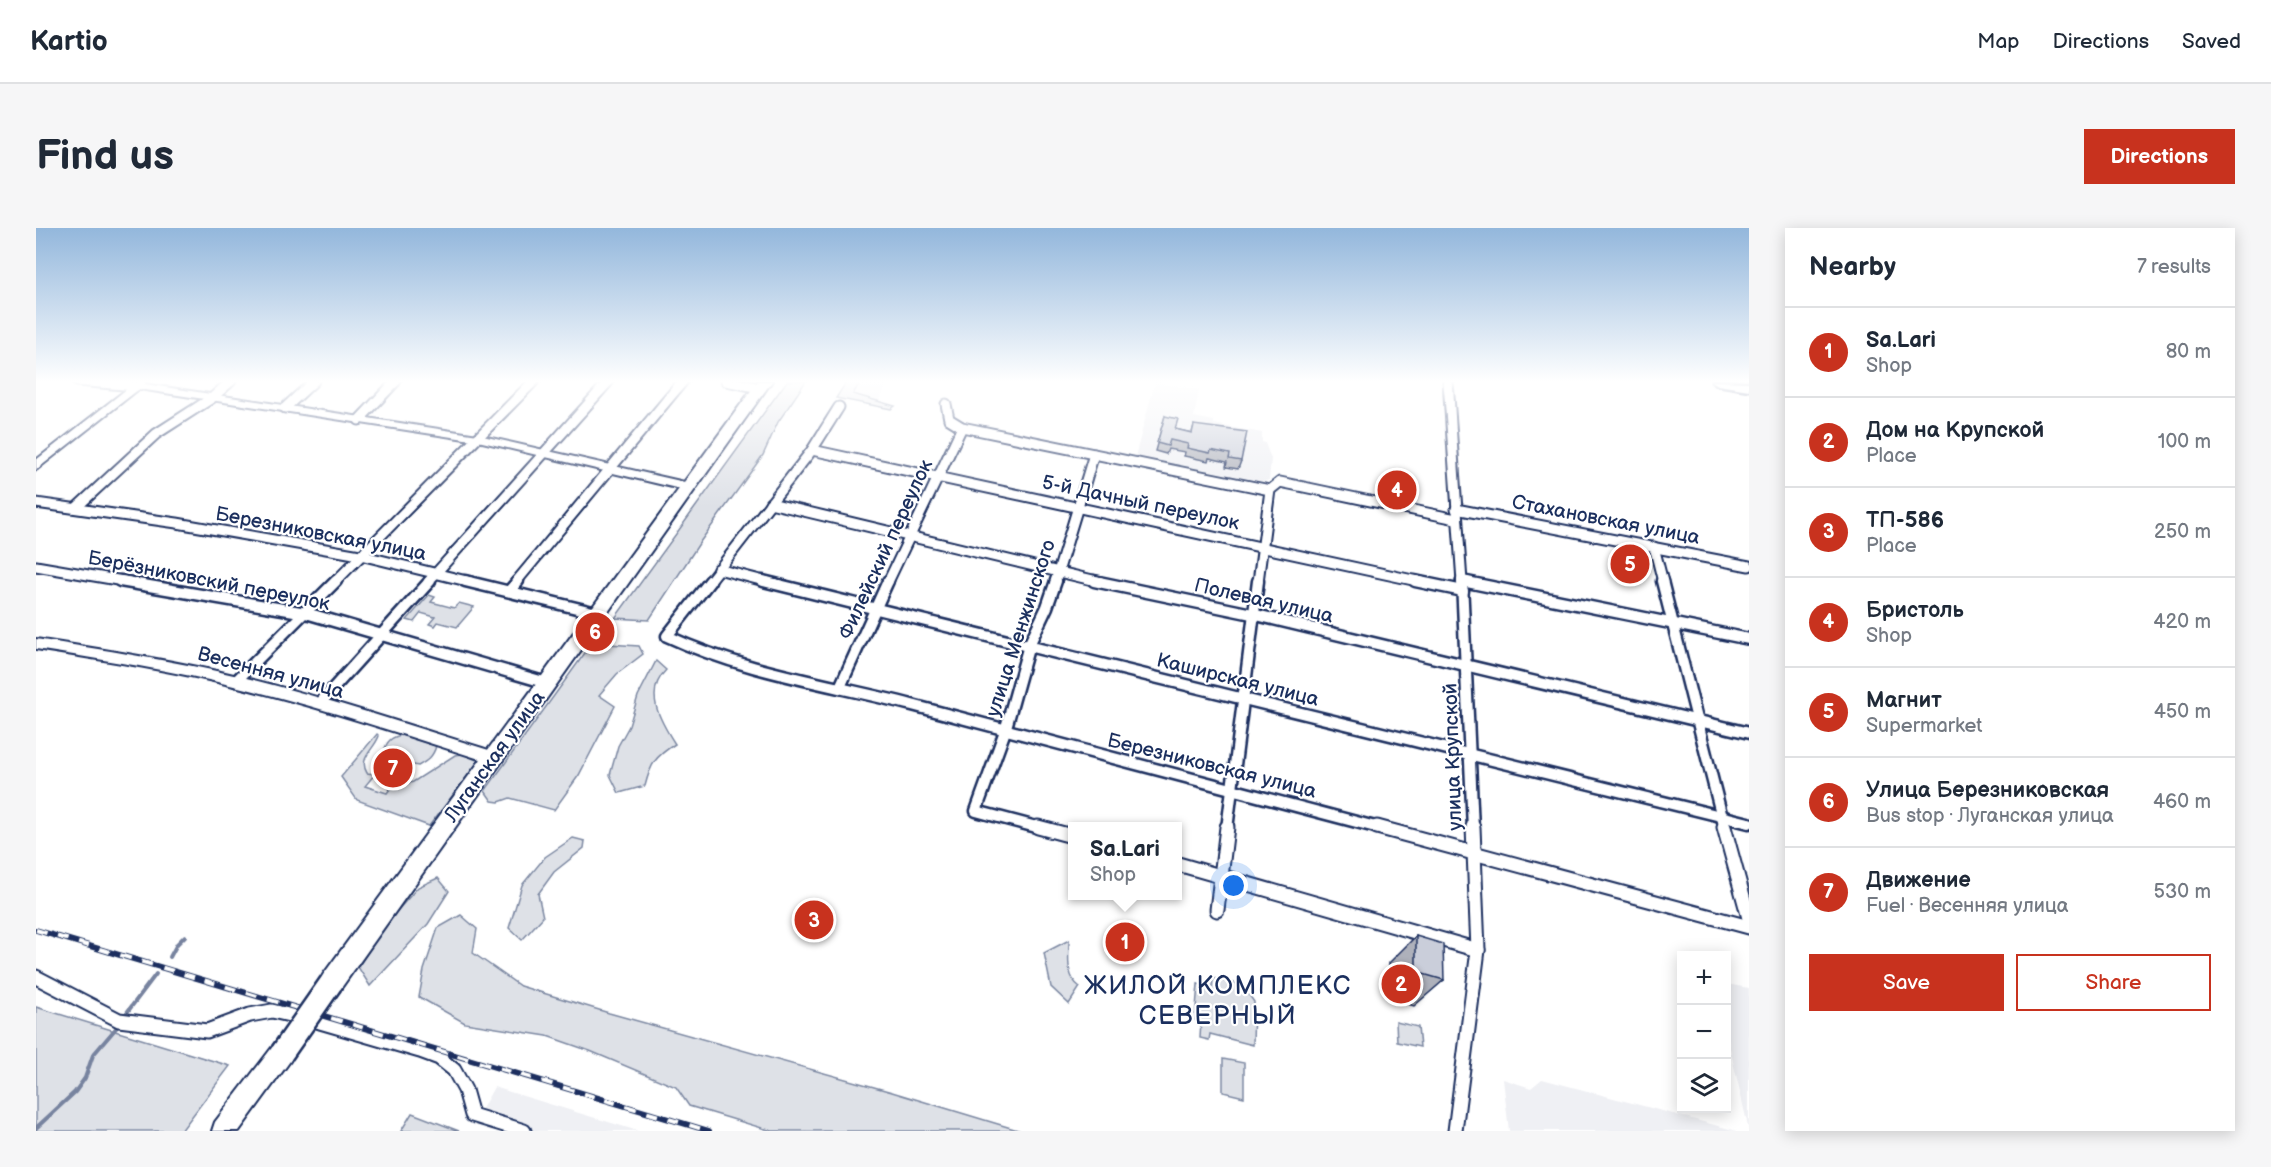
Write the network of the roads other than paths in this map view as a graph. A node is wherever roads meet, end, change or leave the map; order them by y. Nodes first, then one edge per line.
1 (90, 423) edge
2 (173, 423) edge
3 (380, 423) edge
4 (493, 423) edge
5 (571, 423) edge
6 (649, 423) edge
7 (735, 423) edge
8 (828, 423) edge
9 (952, 423) edge
10 (1451, 423) edge
11 (962, 426) junction
12 (478, 438) junction
13 (812, 450) junction
14 (544, 453) junction
15 (1094, 454) junction
16 (36, 466) edge
17 (613, 468) junction
18 (939, 477) junction
19 (689, 487) junction
20 (1270, 490) junction
21 (36, 503) edge
22 (770, 503) junction
23 (76, 508) junction
24 (1078, 508) junction
25 (1456, 514) junction
26 (908, 537) junction
27 (1264, 547) junction
28 (1654, 547) junction
29 (360, 555) junction
30 (36, 566) edge
31 (1749, 566) edge
32 (718, 569) junction
33 (1058, 573) junction
34 (436, 574) junction
35 (1462, 586) junction
36 (509, 591) junction
37 (875, 611) junction
38 (306, 613) junction
39 (597, 613) junction
40 (1252, 614) junction
41 (1674, 623) junction
42 (381, 636) junction
43 (1749, 639) edge
44 (36, 644) edge
45 (1029, 645) junction
46 (1467, 667) junction
47 (236, 681) junction
48 (548, 683) junction
49 (840, 687) junction
50 (1242, 698) junction
51 (320, 703) junction
52 (1699, 723) junction
53 (1005, 731) junction
54 (1749, 733) edge
55 (492, 757) junction
56 (1470, 757) junction
57 (1232, 788) junction
58 (1721, 816) junction
59 (1749, 823) edge
60 (1068, 835) edge
61 (1473, 853) junction
62 (1182, 865) edge
63 (1221, 875) junction
64 (1217, 910) dead end
65 (1749, 918) edge
66 (1749, 927) edge
67 (1478, 950) junction
68 (36, 977) edge
69 (224, 1131) edge
70 (524, 1131) edge
71 (1455, 1131) edge

1 - 16 street
2 - 23 street
3 - 12 street
4 - 12 street
5 - 14 street
6 - 17 street
7 - 19 highway, Луганская улица
8 - 13 street
9 - 11 street
10 - 25 street, улица Крупской
11 - 15 street
11 - 18 street, Филейский переулок
12 - 14 street
12 - 29 street
13 - 18 street, 5-й Дачный переулок
13 - 22 street
14 - 17 street
14 - 34 street
15 - 20 street
15 - 24 street, улица Менжинского
17 - 19 street
17 - 36 street
18 - 24 street, 5-й Дачный переулок
18 - 26 street, Филейский переулок
19 - 39 highway, Луганская улица
20 - 25 street, Стахановская улица
20 - 27 street
21 - 23 street, Березниковская улица
22 - 26 street, Полевая улица
22 - 32 street
23 - 29 street, Березниковская улица
24 - 27 street, 5-й Дачный переулок
24 - 33 street, улица Менжинского
25 - 28 street, Стахановская улица
25 - 35 street, улица Крупской
26 - 33 street, Полевая улица
26 - 37 street, Филейский переулок
27 - 35 street, 5-й Дачный переулок
27 - 40 street
28 - 31 street, Стахановская улица
28 - 41 street
29 - 34 street, Березниковская улица
29 - 38 street
30 - 38 street, Берёзниковский переулок
32 - 37 street, Каширская улица
32 - 49 street, Березниковская улица
33 - 40 street, Полевая улица
33 - 45 street, улица Менжинского
34 - 36 street, Березниковская улица
34 - 42 street
35 - 41 street, 5-й Дачный переулок
35 - 46 street, улица Крупской
36 - 39 street, Березниковская улица
37 - 45 street, Каширская улица
37 - 49 street, Филейский переулок
38 - 42 street, Берёзниковский переулок
38 - 47 street
39 - 48 highway, Луганская улица
40 - 46 street, Полевая улица
40 - 50 street
41 - 43 street, 5-й Дачный переулок
41 - 52 street
42 - 48 street, Берёзниковский переулок
42 - 51 street
44 - 47 street, Весенняя улица
45 - 50 street, Каширская улица
45 - 53 street, улица Менжинского
46 - 52 street, Полевая улица
46 - 56 street, улица Крупской
47 - 51 street, Весенняя улица
48 - 55 highway, Луганская улица
49 - 53 street, Березниковская улица
50 - 56 street, Каширская улица
50 - 57 street
51 - 55 street, Весенняя улица
52 - 54 street, Полевая улица
52 - 58 street
53 - 57 street, Березниковская улица
53 - 60 street, улица Менжинского
55 - 69 highway, Луганская улица, bridge
56 - 58 street, Каширская улица
56 - 61 street, улица Крупской
57 - 61 street, Березниковская улица
57 - 63 street
58 - 59 street, Каширская улица
58 - 65 street
61 - 66 street, Березниковская улица
61 - 67 street, улица Крупской
62 - 63 street
63 - 64 street
63 - 67 street
67 - 71 street, улица Крупской
68 - 70 street

